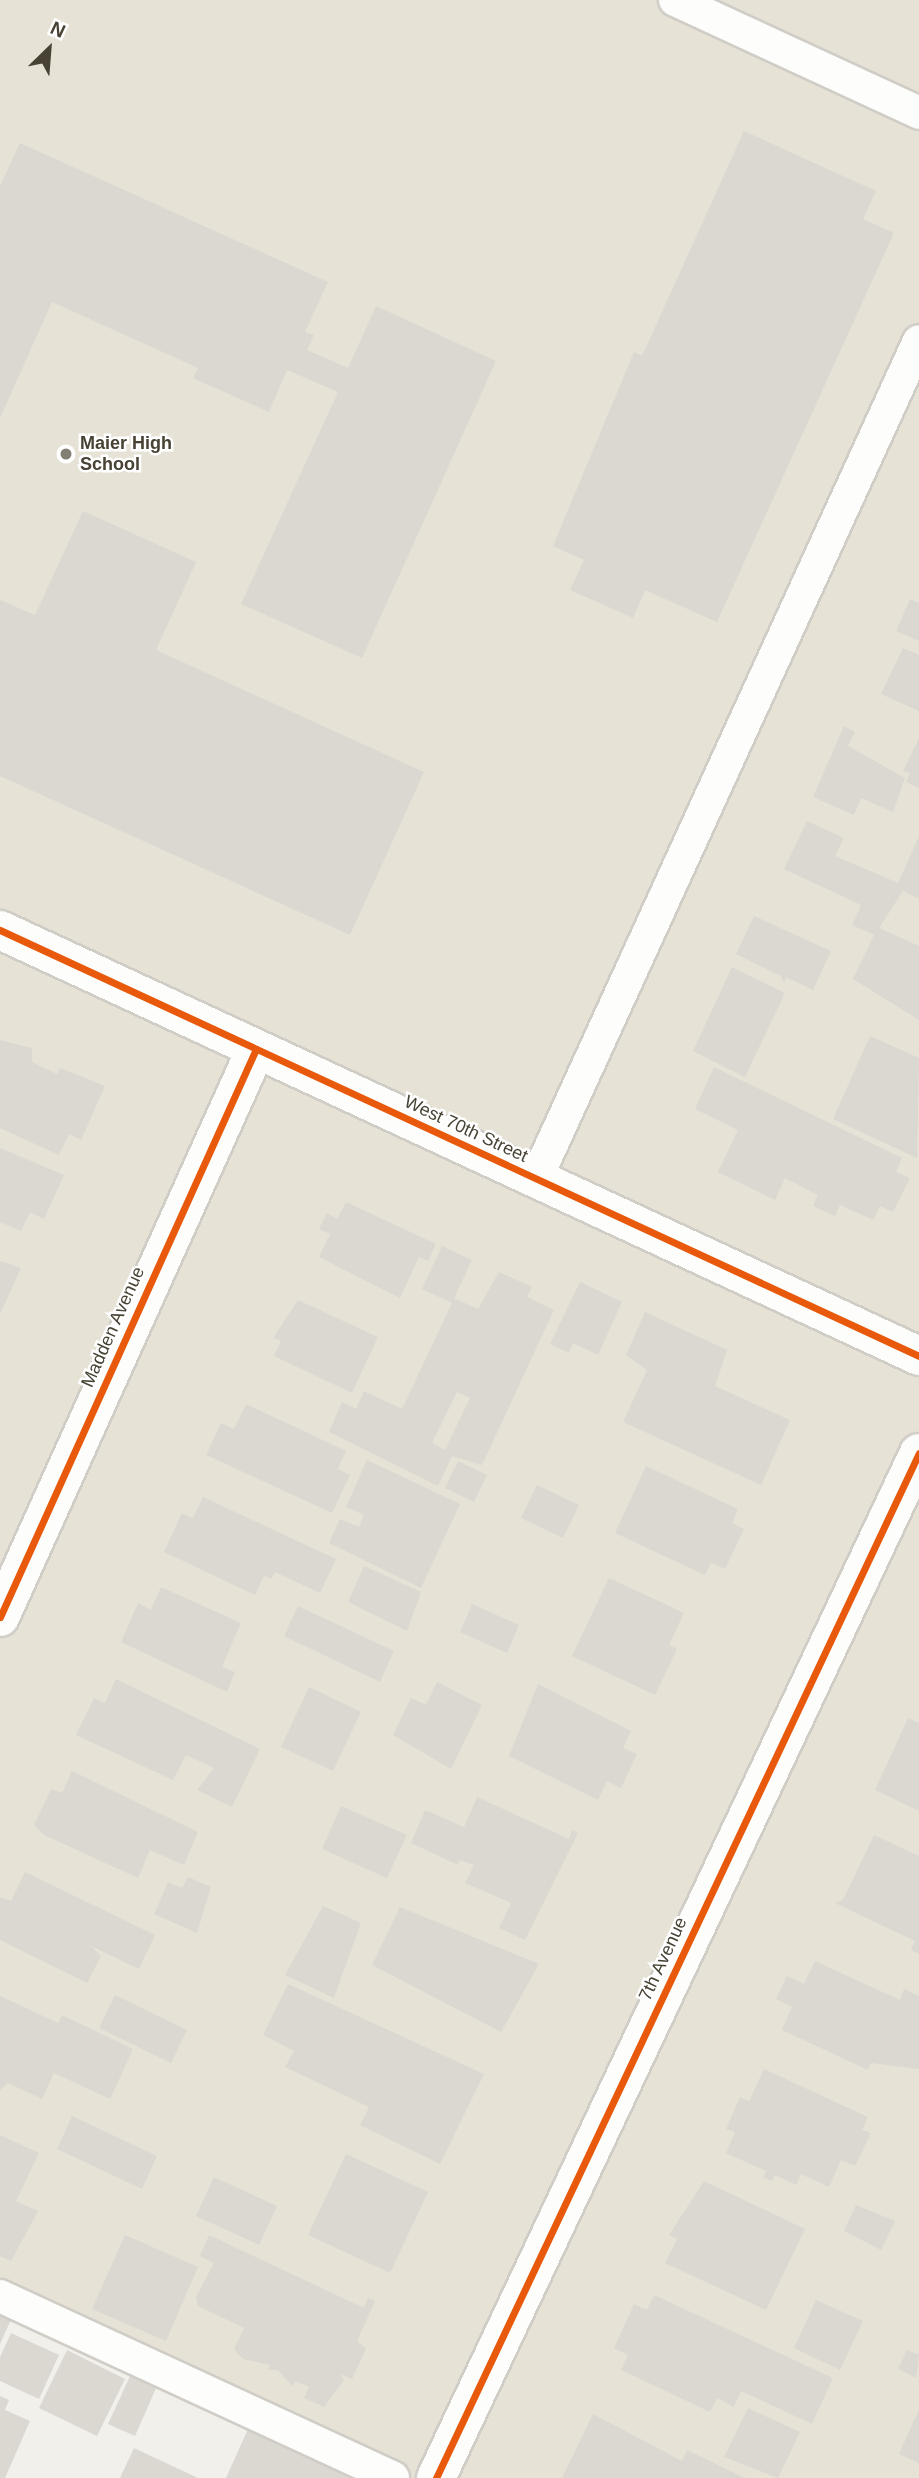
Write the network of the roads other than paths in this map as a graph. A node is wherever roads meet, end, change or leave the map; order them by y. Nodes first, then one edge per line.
1 (675, 0) edge
2 (919, 113) edge
3 (919, 341) edge
4 (0, 930) edge
5 (256, 1049) junction
6 (536, 1179) junction
7 (919, 1356) edge
8 (919, 1453) edge
9 (0, 1617) edge
10 (0, 2296) edge
11 (393, 2478) edge
12 (436, 2478) edge

1 - 2 lane
3 - 6 lane
4 - 5 street, West 70th Street
5 - 6 street, West 70th Street
5 - 9 street, Madden Avenue
6 - 7 street, West 70th Street
8 - 12 street, 7th Avenue
10 - 11 lane

